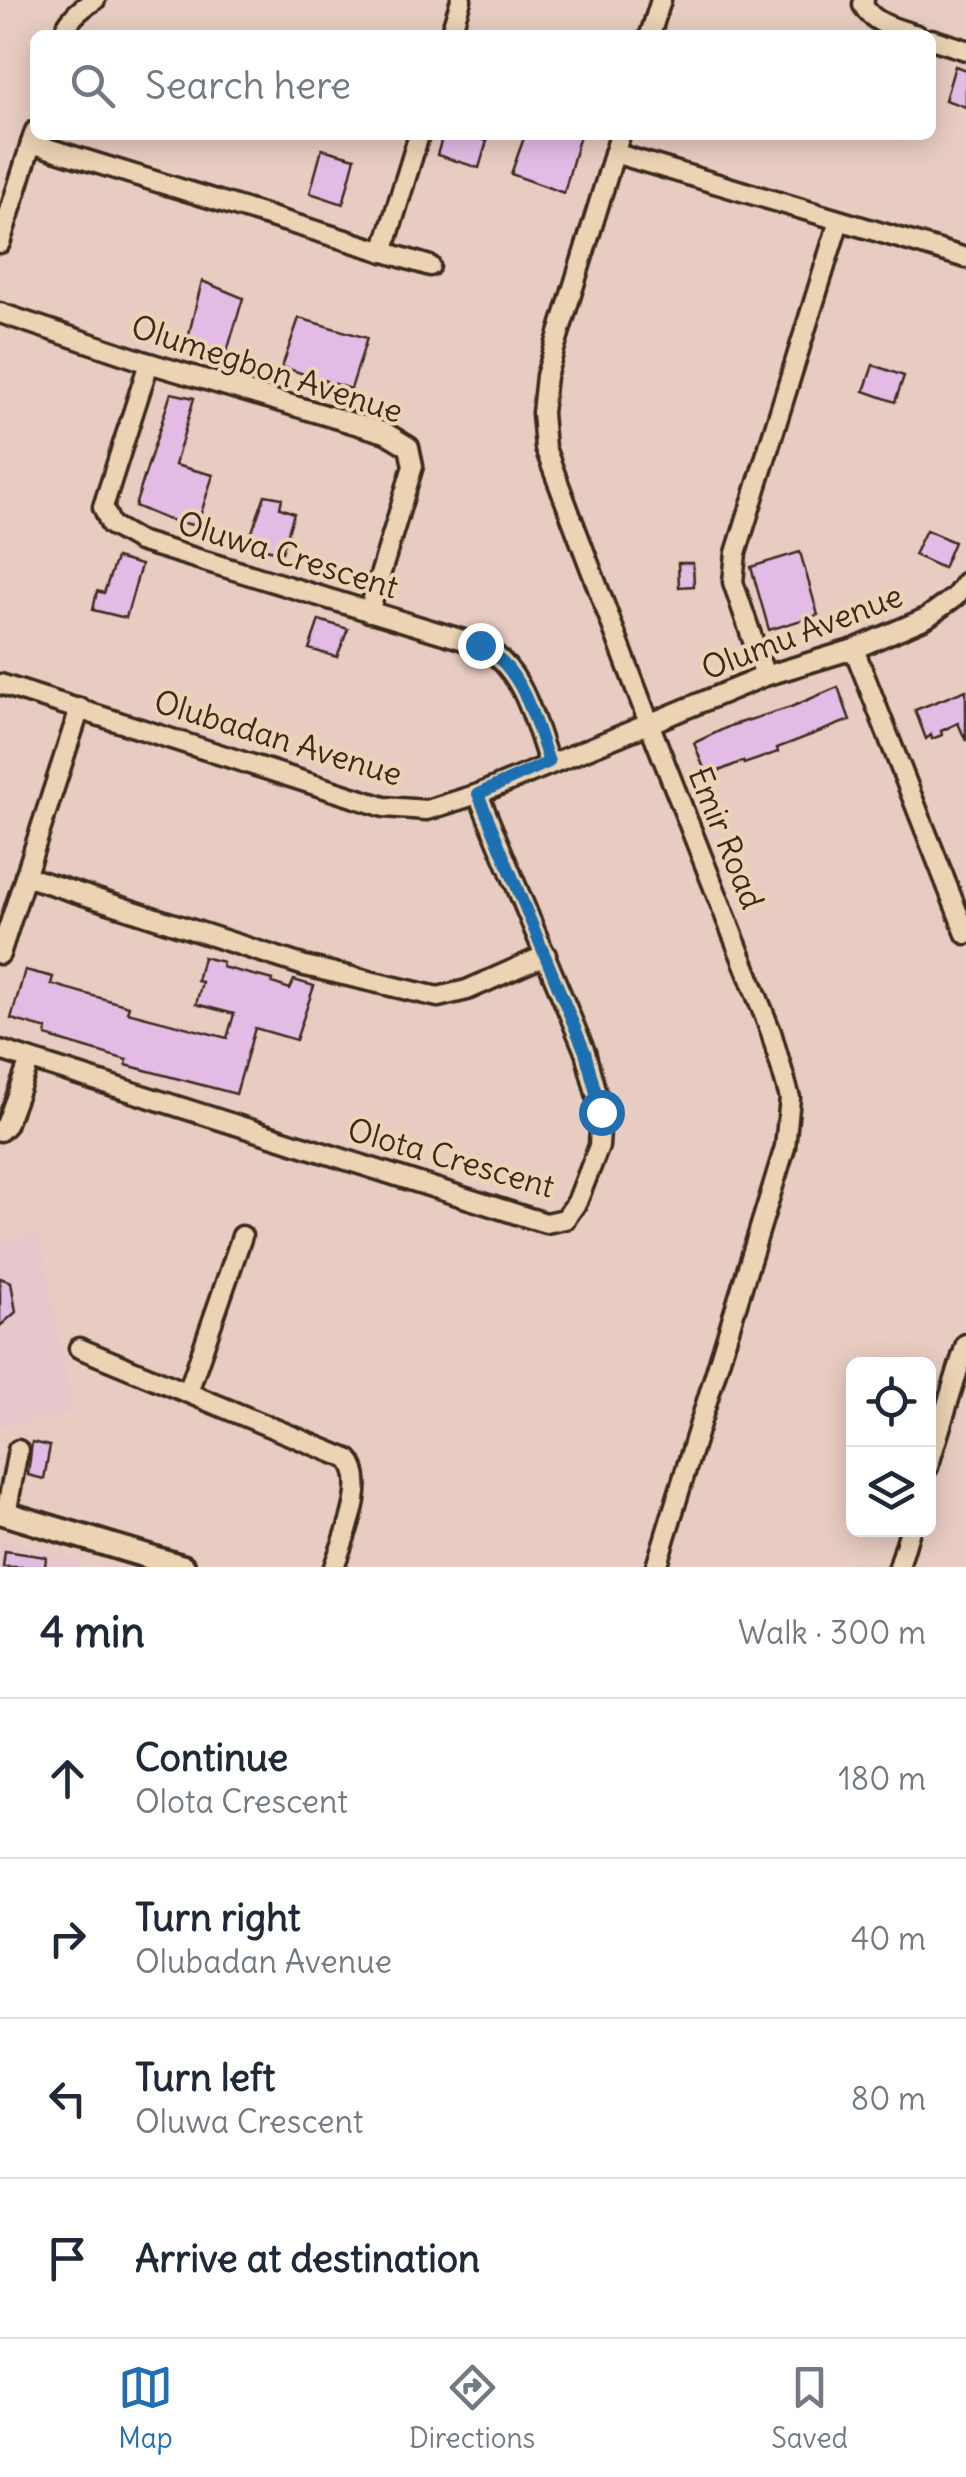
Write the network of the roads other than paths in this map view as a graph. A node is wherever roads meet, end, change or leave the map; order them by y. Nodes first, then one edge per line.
1 (95, 0) edge
2 (461, 0) edge
3 (661, 0) edge
4 (864, 0) edge
5 (65, 30) edge
6 (452, 30) edge
7 (652, 30) edge
8 (905, 30) edge
9 (936, 41) edge
10 (966, 50) edge
11 (32, 140) edge
12 (42, 140) edge
13 (417, 140) edge
14 (617, 144) edge
15 (839, 220) junction
16 (0, 243) edge
17 (383, 252) junction
18 (966, 258) edge
19 (430, 266) dead end
20 (0, 313) edge
21 (149, 362) junction
22 (966, 582) edge
23 (369, 612) junction
24 (854, 648) junction
25 (765, 676) junction
26 (0, 684) edge
27 (80, 708) junction
28 (649, 723) junction
29 (549, 762) junction
30 (478, 794) junction
31 (24, 876) junction
32 (966, 934) edge
33 (0, 954) edge
34 (546, 955) junction
35 (0, 1050) edge
36 (30, 1060) junction
37 (0, 1130) edge
38 (242, 1236) dead end
39 (966, 1344) edge
40 (79, 1348) dead end
41 (188, 1392) junction
42 (934, 1447) edge
43 (18, 1450) dead end
44 (3, 1513) edge
45 (908, 1537) edge
46 (182, 1567) edge
47 (334, 1567) edge
48 (656, 1567) edge
49 (899, 1567) edge

1 - 5 street
2 - 6 street
3 - 7 street
4 - 8 street
9 - 10 street
11 - 16 street
12 - 17 street
13 - 17 street
14 - 15 street
14 - 28 street, Emir Road
15 - 18 street
15 - 25 street
17 - 19 street
20 - 21 street, Olumegbon Avenue
21 - 23 street, Oluwa Crescent
21 - 23 street, Olumegbon Avenue
22 - 24 street, Olumu Avenue
23 - 29 street, Oluwa Crescent
24 - 25 street, Olumu Avenue
24 - 32 street
25 - 28 street, Olumu Avenue
26 - 27 street, Olubadan Avenue
27 - 30 street, Olubadan Avenue
27 - 31 street
28 - 29 street, Olubadan Avenue
28 - 48 street, Emir Road
29 - 30 street, Olubadan Avenue
30 - 34 street, Olota Crescent
31 - 33 street
31 - 34 street
34 - 36 street, Olota Crescent
35 - 36 street, Olota Crescent
36 - 37 street
38 - 41 street
39 - 42 street
40 - 41 street
41 - 47 street
43 - 44 street
44 - 46 main road
45 - 49 street

